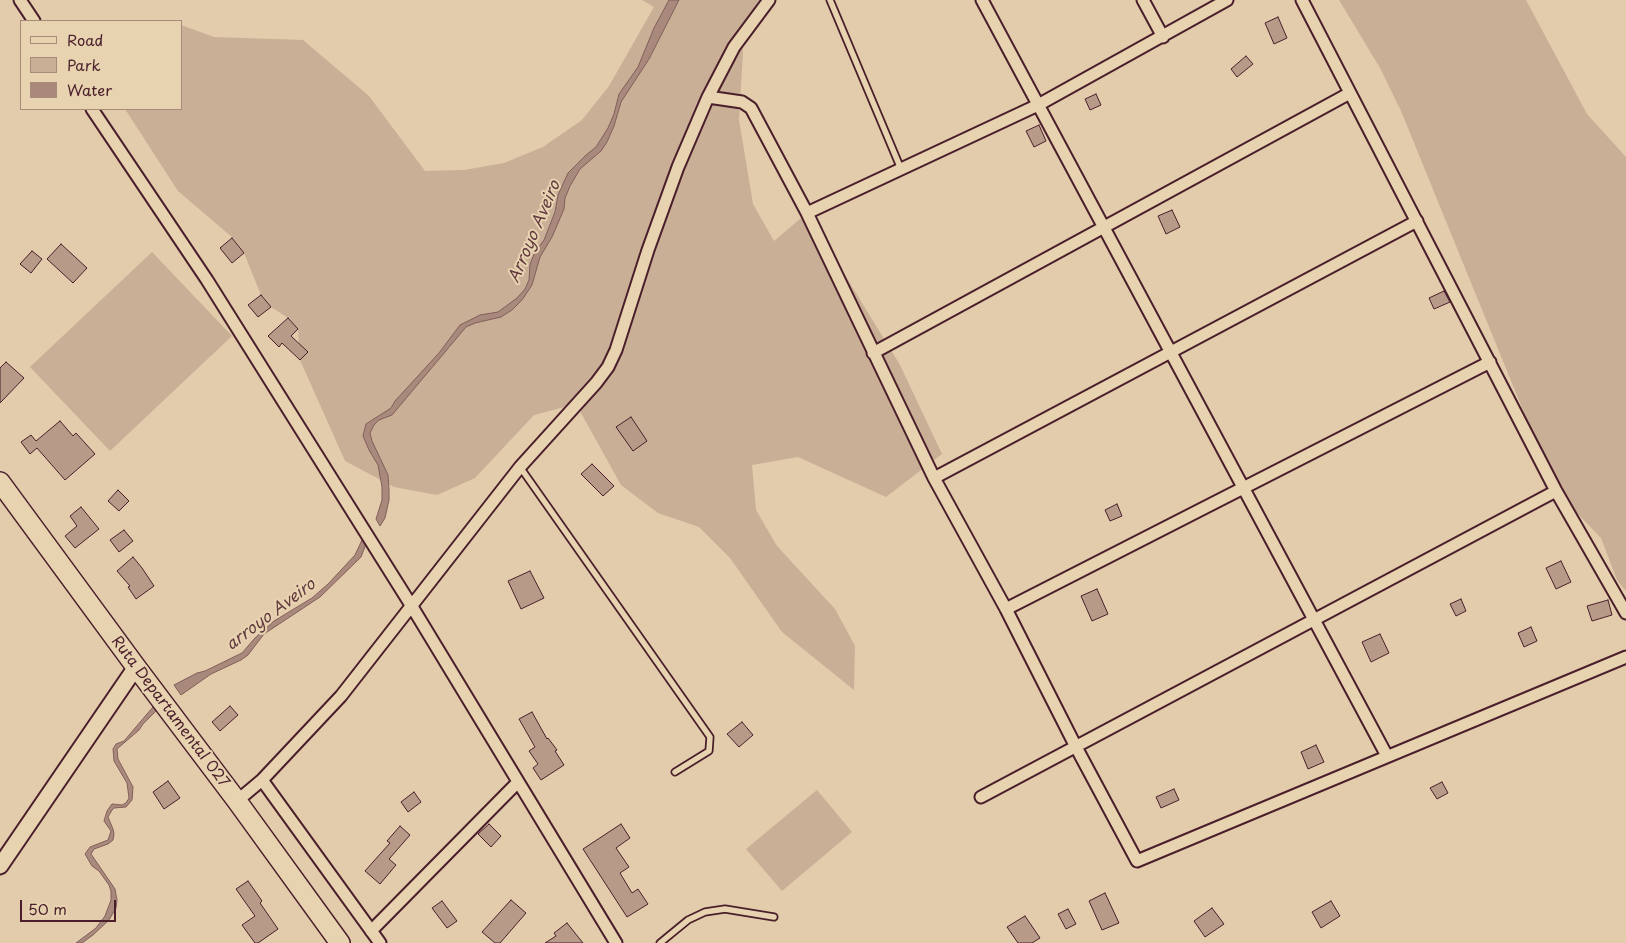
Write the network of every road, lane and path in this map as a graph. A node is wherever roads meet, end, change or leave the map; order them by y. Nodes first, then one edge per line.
1 (20, 0) edge
2 (769, 0) edge
3 (830, 0) edge
4 (982, 0) edge
5 (1143, 0) edge
6 (1227, 0) edge
7 (1302, 0) edge
8 (33, 20) edge
9 (1163, 37) junction
10 (1350, 93) junction
11 (708, 97) junction
12 (1038, 105) junction
13 (93, 110) edge
14 (901, 169) junction
15 (807, 213) junction
16 (1417, 221) junction
17 (1104, 228) junction
18 (1170, 352) junction
19 (873, 354) junction
20 (1490, 362) junction
21 (520, 467) junction
22 (934, 478) junction
23 (0, 482) edge
24 (1243, 488) junction
25 (1556, 491) junction
26 (411, 606) junction
27 (1006, 609) junction
28 (1626, 612) edge
29 (1314, 620) junction
30 (1626, 657) edge
31 (136, 668) junction
32 (1076, 747) junction
33 (1387, 756) junction
34 (675, 772) dead end
35 (262, 780) junction
36 (518, 782) junction
37 (981, 797) dead end
38 (237, 800) junction
39 (0, 866) edge
40 (774, 917) dead end
41 (370, 931) junction
42 (340, 943) edge
43 (380, 943) edge
44 (616, 943) edge
45 (660, 943) edge

1 - 8 street
2 - 11 street
3 - 14 lane
4 - 12 street
5 - 9 street
6 - 9 street
7 - 10 street
9 - 12 street
10 - 16 street
10 - 17 street
11 - 15 street
11 - 21 street
12 - 14 street
12 - 17 street
13 - 26 street
14 - 15 street
15 - 19 street
16 - 18 street
16 - 20 street
17 - 18 street
17 - 19 street
18 - 22 street
18 - 24 street
19 - 22 street
20 - 24 street
20 - 25 street
21 - 26 street
21 - 34 lane
22 - 27 street
23 - 31 main road, Ruta Departamental 027
24 - 27 street
24 - 29 street
25 - 28 street
25 - 29 street
26 - 35 street
26 - 36 street
27 - 32 street
29 - 32 street
29 - 33 street
30 - 33 street
31 - 38 main road, Ruta Departamental 027
31 - 39 street
32 - 33 street
32 - 37 street
35 - 38 street
35 - 41 street
36 - 41 street
36 - 44 street
38 - 42 main road, Ruta Departamental 027
40 - 45 lane
41 - 43 street

